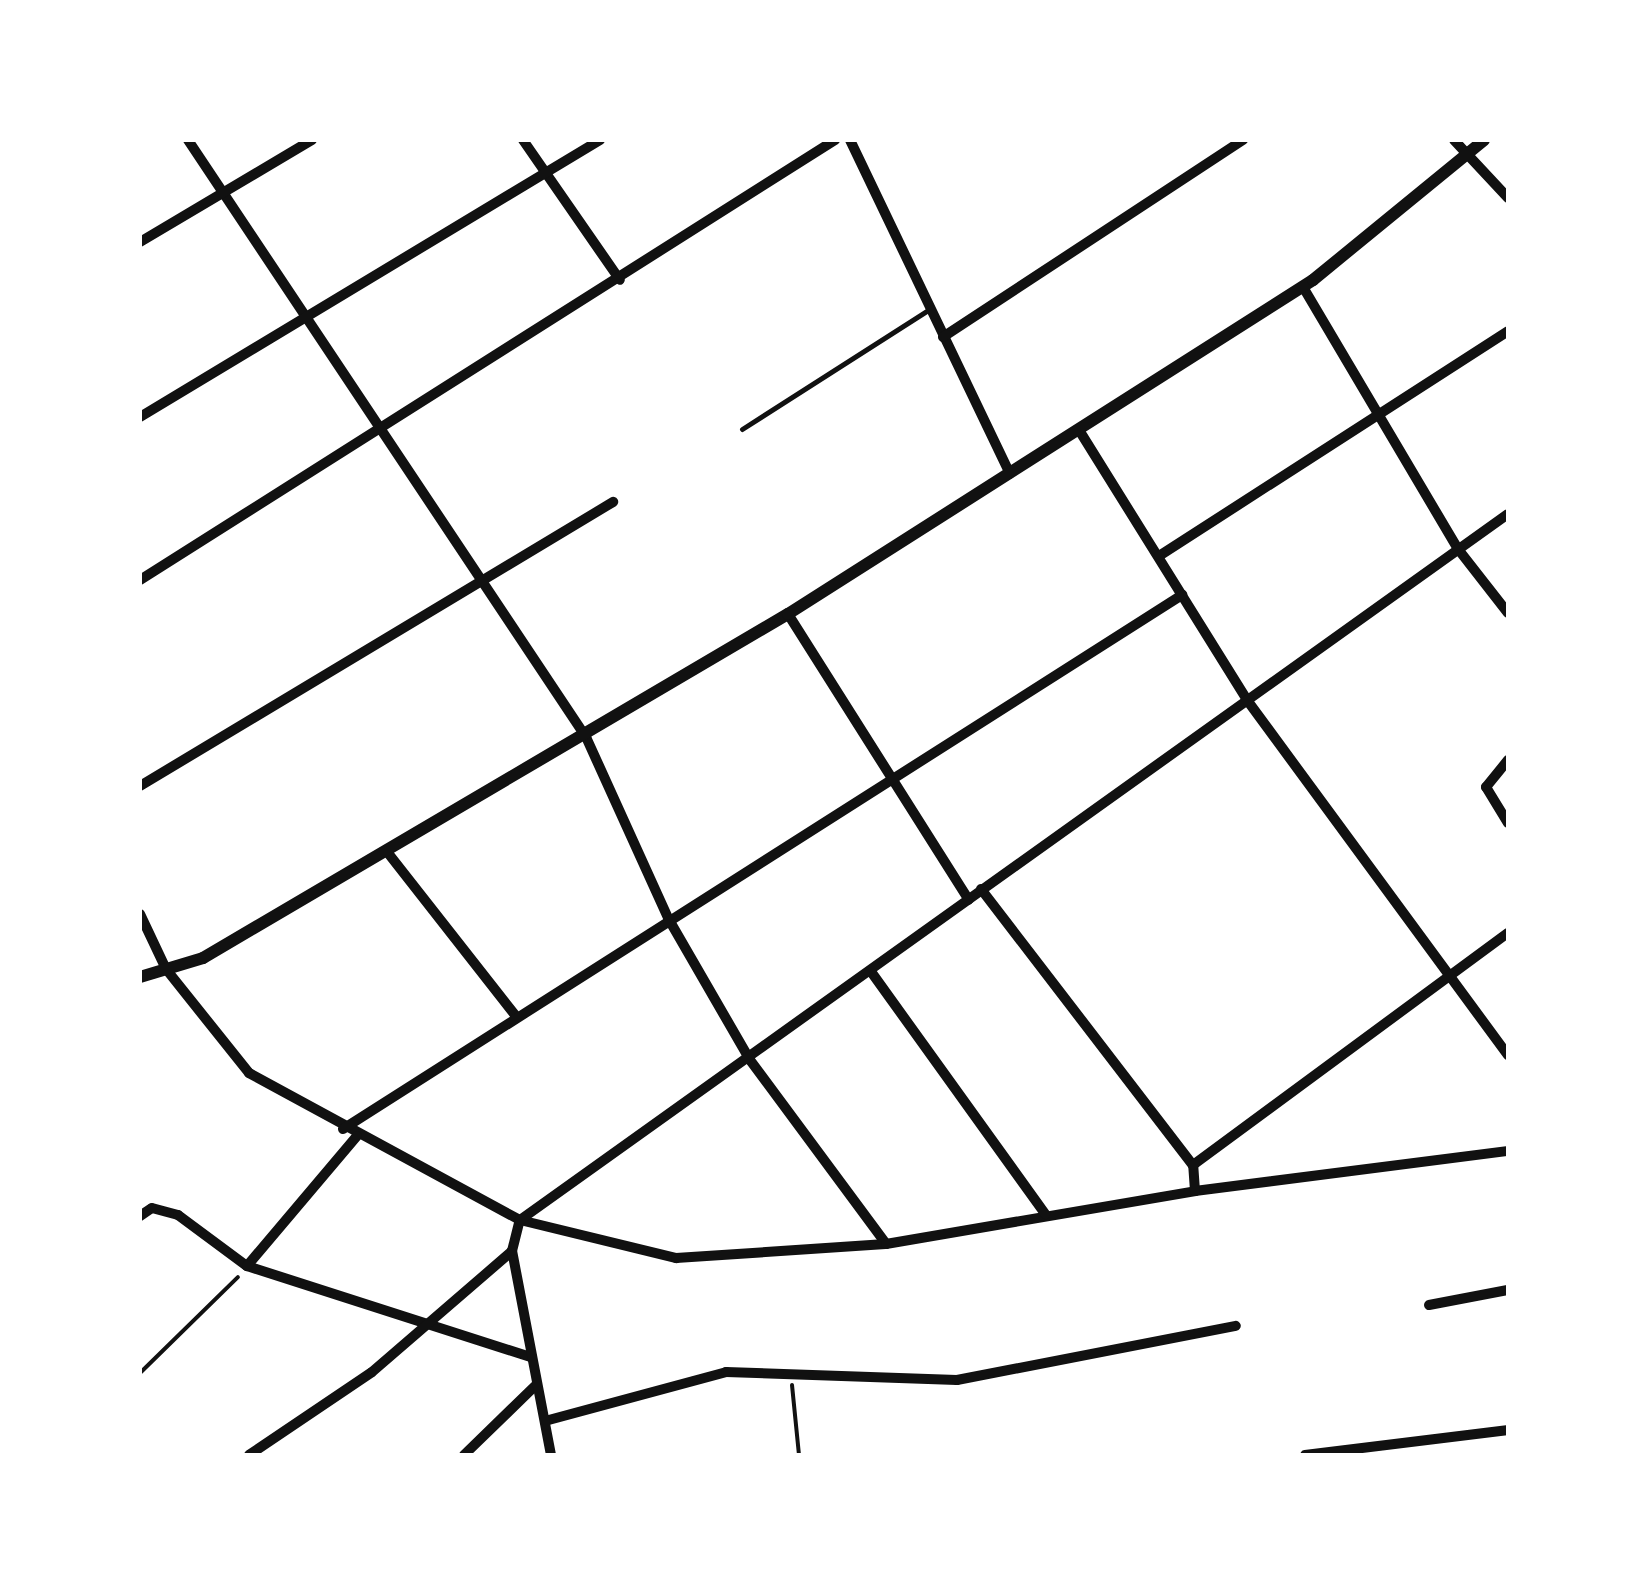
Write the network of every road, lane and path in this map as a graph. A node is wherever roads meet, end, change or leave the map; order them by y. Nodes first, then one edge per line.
1 (188, 140) edge
2 (312, 140) edge
3 (523, 140) edge
4 (600, 140) edge
5 (835, 140) edge
6 (850, 140) edge
7 (1243, 140) edge
8 (1454, 140) edge
9 (1484, 140) edge
10 (1469, 154) junction
11 (548, 173) junction
12 (222, 195) junction
13 (1508, 198) edge
14 (140, 242) edge
15 (620, 280) junction
16 (1303, 287) junction
17 (930, 309) junction
18 (300, 314) junction
19 (1508, 332) edge
20 (943, 337) junction
21 (140, 417) edge
22 (1378, 419) junction
23 (378, 424) junction
24 (742, 430) dead end
25 (1079, 430) junction
26 (1010, 474) junction
27 (614, 502) dead end
28 (1508, 514) edge
29 (1458, 549) junction
30 (1159, 556) junction
31 (140, 580) edge
32 (480, 583) junction
33 (1182, 595) junction
34 (1508, 612) edge
35 (788, 614) junction
36 (1246, 700) junction
37 (586, 737) junction
38 (1508, 760) edge
39 (890, 778) junction
40 (140, 786) edge
41 (1508, 823) edge
42 (388, 853) junction
43 (981, 889) junction
44 (969, 900) junction
45 (140, 914) edge
46 (668, 918) junction
47 (1508, 934) edge
48 (166, 970) junction
49 (872, 972) junction
50 (1451, 973) junction
51 (140, 977) edge
52 (516, 1016) junction
53 (1508, 1055) edge
54 (750, 1060) junction
55 (343, 1129) junction
56 (357, 1136) junction
57 (1508, 1152) edge
58 (1193, 1166) junction
59 (1195, 1191) junction
60 (1045, 1214) junction
61 (140, 1216) edge
62 (520, 1220) junction
63 (886, 1244) junction
64 (512, 1251) junction
65 (247, 1266) junction
66 (1508, 1290) edge
67 (1429, 1304) dead end
68 (1236, 1326) dead end
69 (417, 1328) junction
70 (530, 1357) junction
71 (140, 1373) edge
72 (791, 1373) junction
73 (536, 1386) junction
74 (545, 1420) junction
75 (1508, 1430) edge
76 (249, 1455) edge
77 (464, 1455) edge
78 (552, 1455) edge
79 (799, 1455) edge
80 (1304, 1455) edge

1 - 12 street
2 - 12 street
3 - 11 street
4 - 11 street
5 - 15 street
6 - 17 street
7 - 20 street
8 - 10 street
9 - 10 street
10 - 13 street
10 - 16 street
11 - 15 street
11 - 18 street
12 - 14 street
12 - 18 street
15 - 23 street
16 - 22 street
16 - 25 street
17 - 20 street
17 - 24 lane
18 - 21 street
18 - 23 street
19 - 22 street
20 - 26 street
22 - 29 street
22 - 30 street
23 - 31 street
23 - 32 street
25 - 26 street
25 - 30 street
26 - 35 street
27 - 32 street
28 - 29 street
29 - 34 street
29 - 36 street
30 - 33 street
32 - 37 street
32 - 40 street
33 - 36 street
33 - 39 street
35 - 37 street
35 - 39 street
36 - 43 street
36 - 50 street
37 - 42 street
37 - 46 street
38 - 41 street
39 - 44 street
39 - 46 street
42 - 48 street
42 - 52 street
43 - 44 street
43 - 58 street
44 - 49 street
45 - 48 street
46 - 52 street
46 - 54 street
47 - 50 street
48 - 51 street
48 - 55 street
49 - 54 street
49 - 60 street
50 - 53 street
50 - 58 street
52 - 55 street
54 - 62 street
54 - 63 street
55 - 56 street
56 - 62 street
56 - 65 street
57 - 59 street
58 - 59 street
59 - 60 street
60 - 63 street
61 - 65 street
62 - 63 street
62 - 64 street
64 - 69 street
64 - 70 street
65 - 69 street
65 - 71 path
66 - 67 street
68 - 72 street
69 - 70 street
69 - 76 street
70 - 73 street
72 - 74 street
72 - 79 path
73 - 74 street
73 - 77 street
74 - 78 street
75 - 80 street

